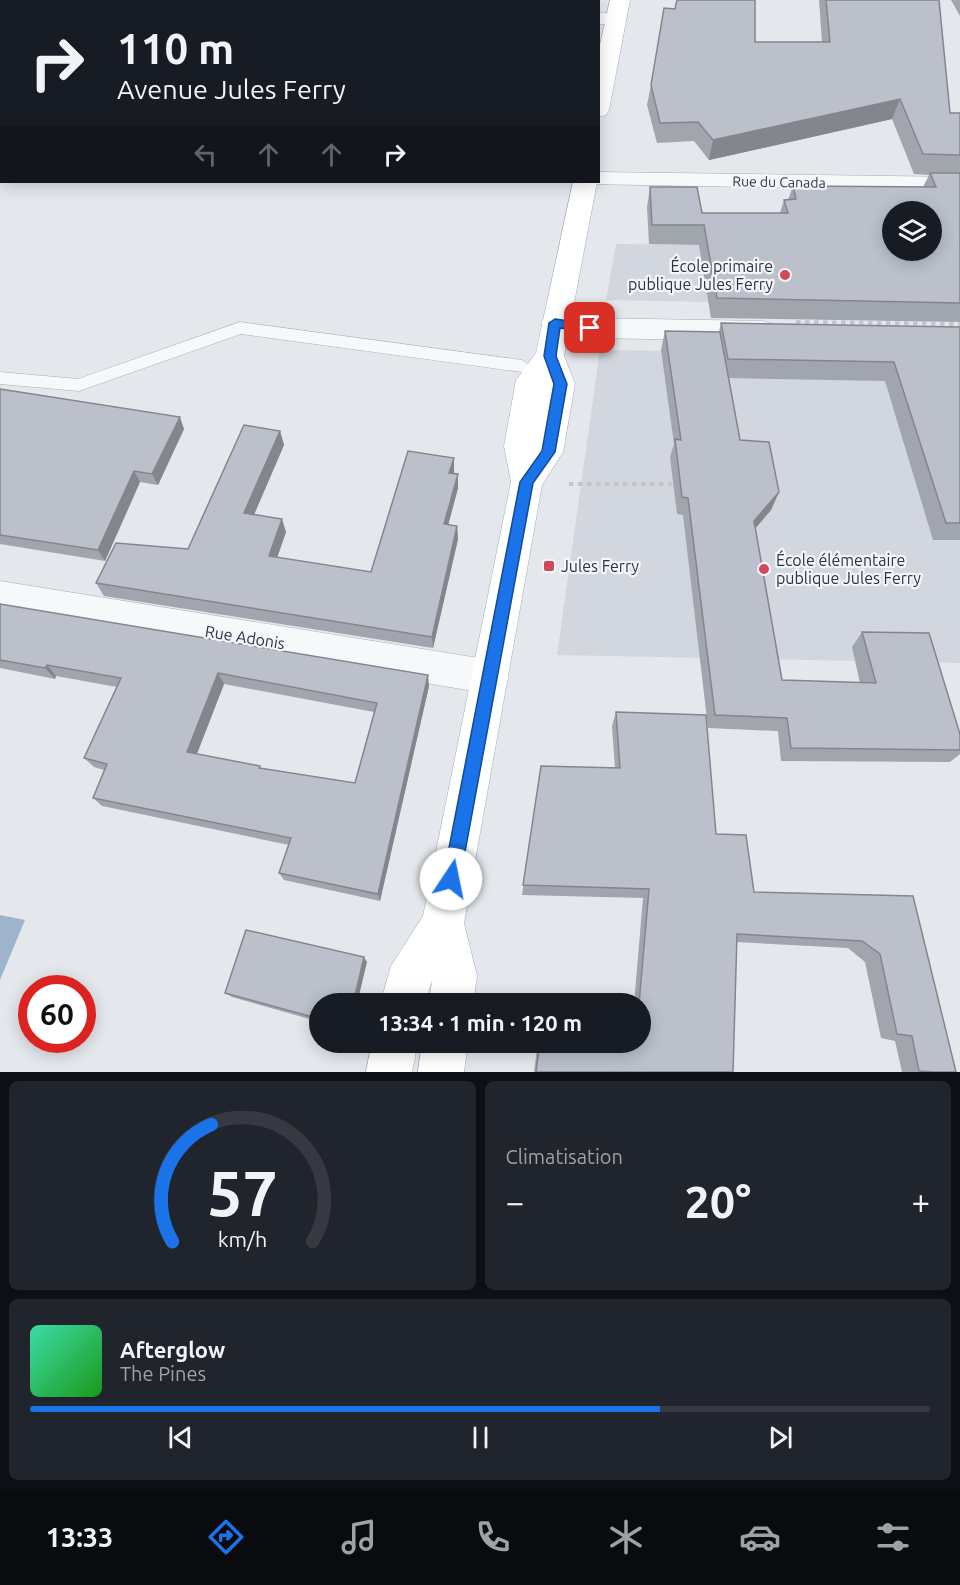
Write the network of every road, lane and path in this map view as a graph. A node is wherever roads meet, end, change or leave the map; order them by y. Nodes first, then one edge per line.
1 (611, 13) edge
2 (601, 77) edge
3 (600, 179) edge
4 (585, 183) edge
5 (960, 184) edge
6 (555, 323) junction
7 (793, 331) edge
8 (536, 361) junction
9 (0, 378) edge
10 (581, 483) dead end
11 (673, 484) dead end
12 (0, 596) edge
13 (491, 677) junction
14 (442, 923) junction
15 (404, 993) edge
16 (453, 993) edge
17 (392, 1053) edge
18 (444, 1053) edge
19 (389, 1072) edge
20 (441, 1072) edge

1 - 2 main road
3 - 5 street, Rue du Canada
4 - 6 main road
6 - 7 street
6 - 8 main road
8 - 9 lane
8 - 13 main road
10 - 11 path
12 - 13 street, Rue Adonis
13 - 14 main road
14 - 15 main road
14 - 16 main road
17 - 19 main road
18 - 20 main road

